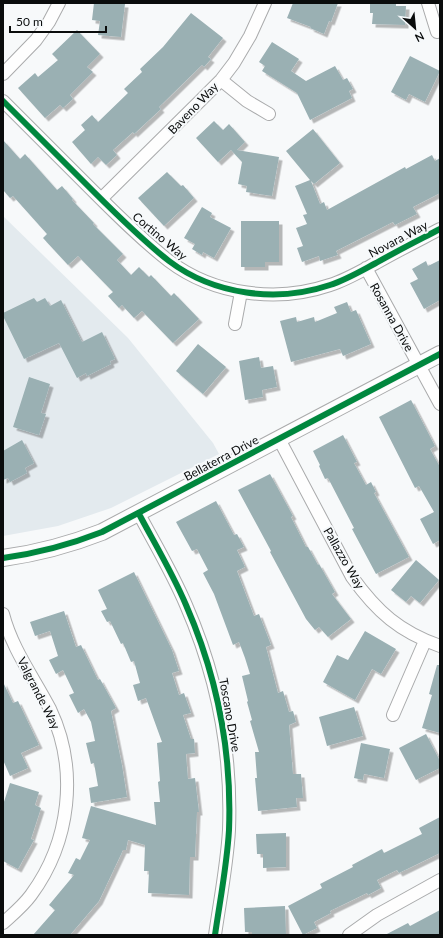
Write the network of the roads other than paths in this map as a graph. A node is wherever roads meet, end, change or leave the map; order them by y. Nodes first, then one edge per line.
1 (60, 3) edge
2 (265, 3) edge
3 (428, 3) edge
4 (437, 32) dead end
5 (3, 74) edge
6 (221, 80) junction
7 (3, 102) edge
8 (269, 114) dead end
9 (101, 199) junction
10 (440, 228) edge
11 (366, 268) junction
12 (241, 292) junction
13 (235, 324) dead end
14 (440, 354) edge
15 (419, 365) junction
16 (440, 404) edge
17 (279, 439) junction
18 (139, 514) junction
19 (3, 558) edge
20 (3, 614) edge
21 (425, 641) junction
22 (440, 646) edge
23 (393, 714) dead end
24 (440, 880) edge
25 (3, 923) edge
26 (215, 935) edge
27 (349, 935) edge

1 - 5 street
2 - 6 street, Baveno Way
3 - 4 street
6 - 8 street
6 - 9 street, Baveno Way
7 - 9 street, Cortino Way
9 - 12 street, Cortino Way
10 - 11 street, Novara Way
11 - 12 street, Cortino Way
11 - 15 street, Rosanna Drive
12 - 13 street
14 - 15 street, Bellaterra Drive
15 - 16 street, Rosanna Drive
15 - 17 street, Bellaterra Drive
17 - 18 street, Bellaterra Drive
17 - 21 street, Pallazzo Way
18 - 19 street, Bellaterra Drive
18 - 26 street, Toscano Drive
20 - 25 street, Valgrande Way
21 - 22 street, Pallazzo Way
21 - 23 street
24 - 27 street

